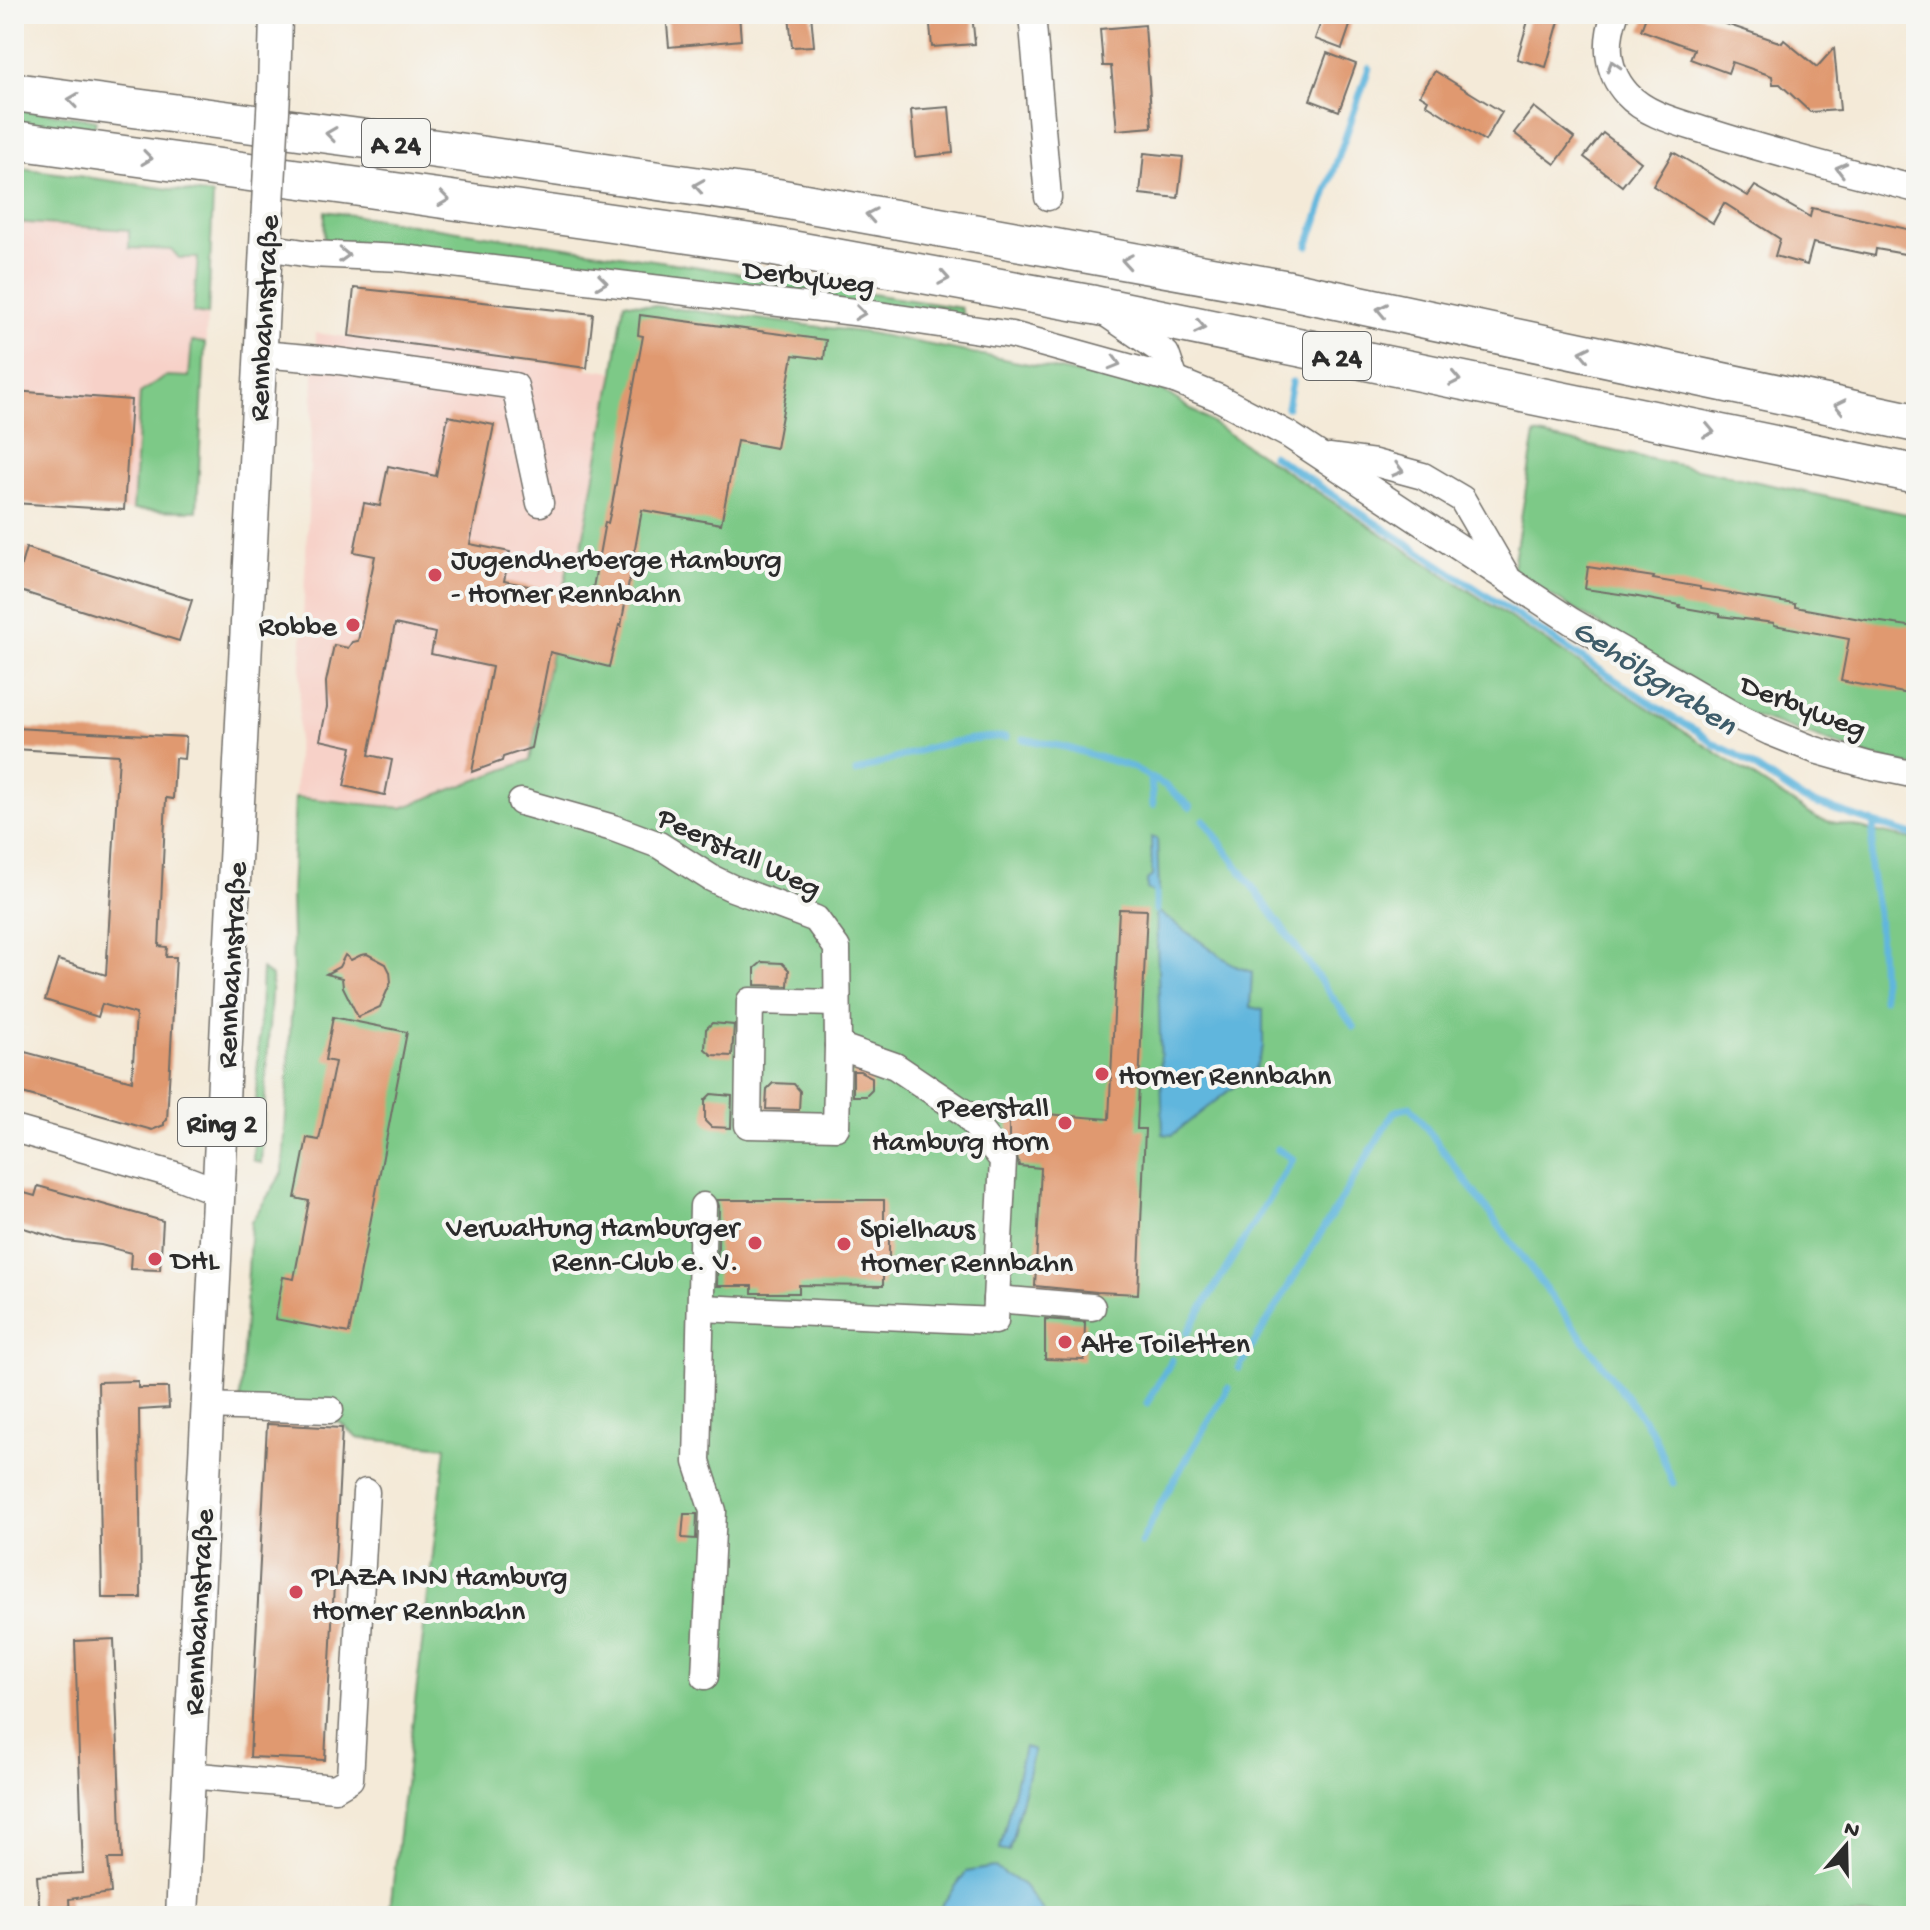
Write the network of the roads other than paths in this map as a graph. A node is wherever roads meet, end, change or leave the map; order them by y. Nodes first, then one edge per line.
1 (276, 14) edge
2 (1032, 14) edge
3 (1615, 14) edge
4 (14, 92) edge
5 (14, 140) edge
6 (1916, 189) edge
7 (1048, 197) dead end
8 (266, 247) junction
9 (1094, 305) junction
10 (261, 354) junction
11 (1175, 380) junction
12 (1916, 423) edge
13 (1321, 456) junction
14 (1916, 474) edge
15 (540, 503) dead end
16 (1510, 582) junction
17 (1916, 775) edge
18 (521, 802) dead end
19 (836, 1003) junction
20 (838, 1046) junction
21 (14, 1129) edge
22 (219, 1192) junction
23 (703, 1206) dead end
24 (996, 1299) junction
25 (1092, 1307) dead end
26 (701, 1308) junction
27 (207, 1406) junction
28 (330, 1410) dead end
29 (366, 1492) dead end
30 (705, 1676) dead end
31 (188, 1775) junction
32 (182, 1916) edge

1 - 8 main road, Rennbahnstraße / Ring 2, bridge
2 - 7 street
6 -> 3 street
12 -> 4 highway, A 24
5 -> 9 highway, A 24
8 - 10 main road, Rennbahnstraße / Ring 2
8 -> 11 street, Derbyweg
9 - 11 street
9 -> 14 highway, A 24
10 - 15 street
10 - 22 main road, Rennbahnstraße / Ring 2
11 - 13 street, Derbyweg
13 - 16 street, Derbyweg
13 -> 16 street, Derbyweg
16 - 17 street, Derbyweg
18 - 19 street, Peerstall Weg
19 - 20 street, Peerstall Weg
19 - 20 street, Peerstall Weg
20 - 24 street
21 - 22 street
22 - 27 main road, Rennbahnstraße / Ring 2
23 - 26 street
24 - 25 street
24 - 26 street
26 - 30 street
27 - 28 street
27 - 31 main road, Rennbahnstraße / Ring 2
29 - 31 street
31 - 32 main road, Rennbahnstraße / Ring 2

